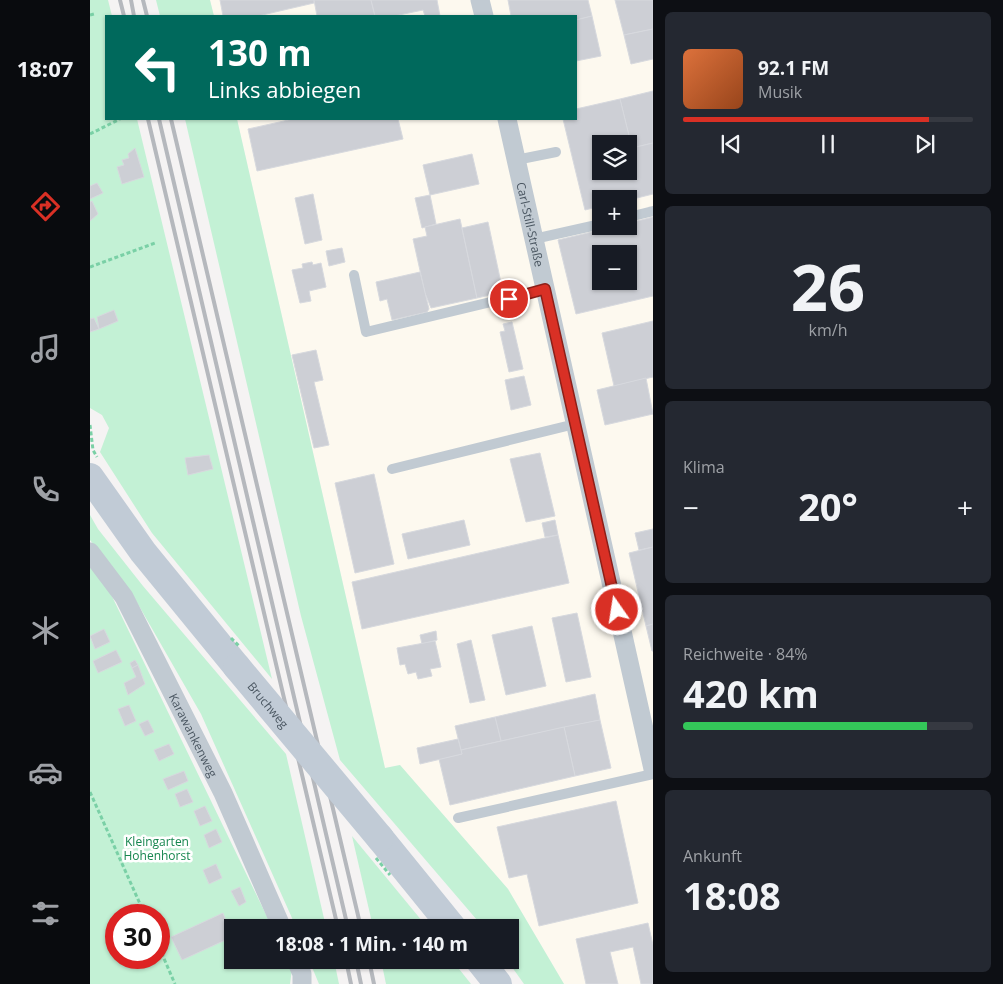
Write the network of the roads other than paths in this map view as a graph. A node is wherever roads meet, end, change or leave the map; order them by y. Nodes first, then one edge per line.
1 (480, 0) edge
2 (484, 15) edge
3 (507, 120) edge
4 (556, 152) dead end
5 (516, 160) junction
6 (653, 211) edge
7 (637, 215) edge
8 (592, 226) edge
9 (534, 240) junction
10 (354, 275) dead end
11 (545, 289) junction
12 (575, 424) junction
13 (392, 469) dead end
14 (90, 478) edge
15 (90, 552) edge
16 (653, 769) edge
17 (653, 774) edge
18 (458, 818) dead end
19 (278, 919) edge
20 (445, 919) edge
21 (300, 969) edge
22 (486, 969) edge
23 (302, 984) edge
24 (498, 984) edge

1 - 2 street
3 - 5 street, Carl-Still-Straße
4 - 5 lane
5 - 9 street, Carl-Still-Straße
6 - 7 lane
8 - 9 lane
9 - 11 street, Carl-Still-Straße
10 - 11 lane
11 - 12 street, Carl-Still-Straße
12 - 13 lane
12 - 16 street, Carl-Still-Straße
14 - 20 street, Bruchweg, bridge
15 - 19 street, Karawankenweg
17 - 18 lane
21 - 23 street
22 - 24 street

